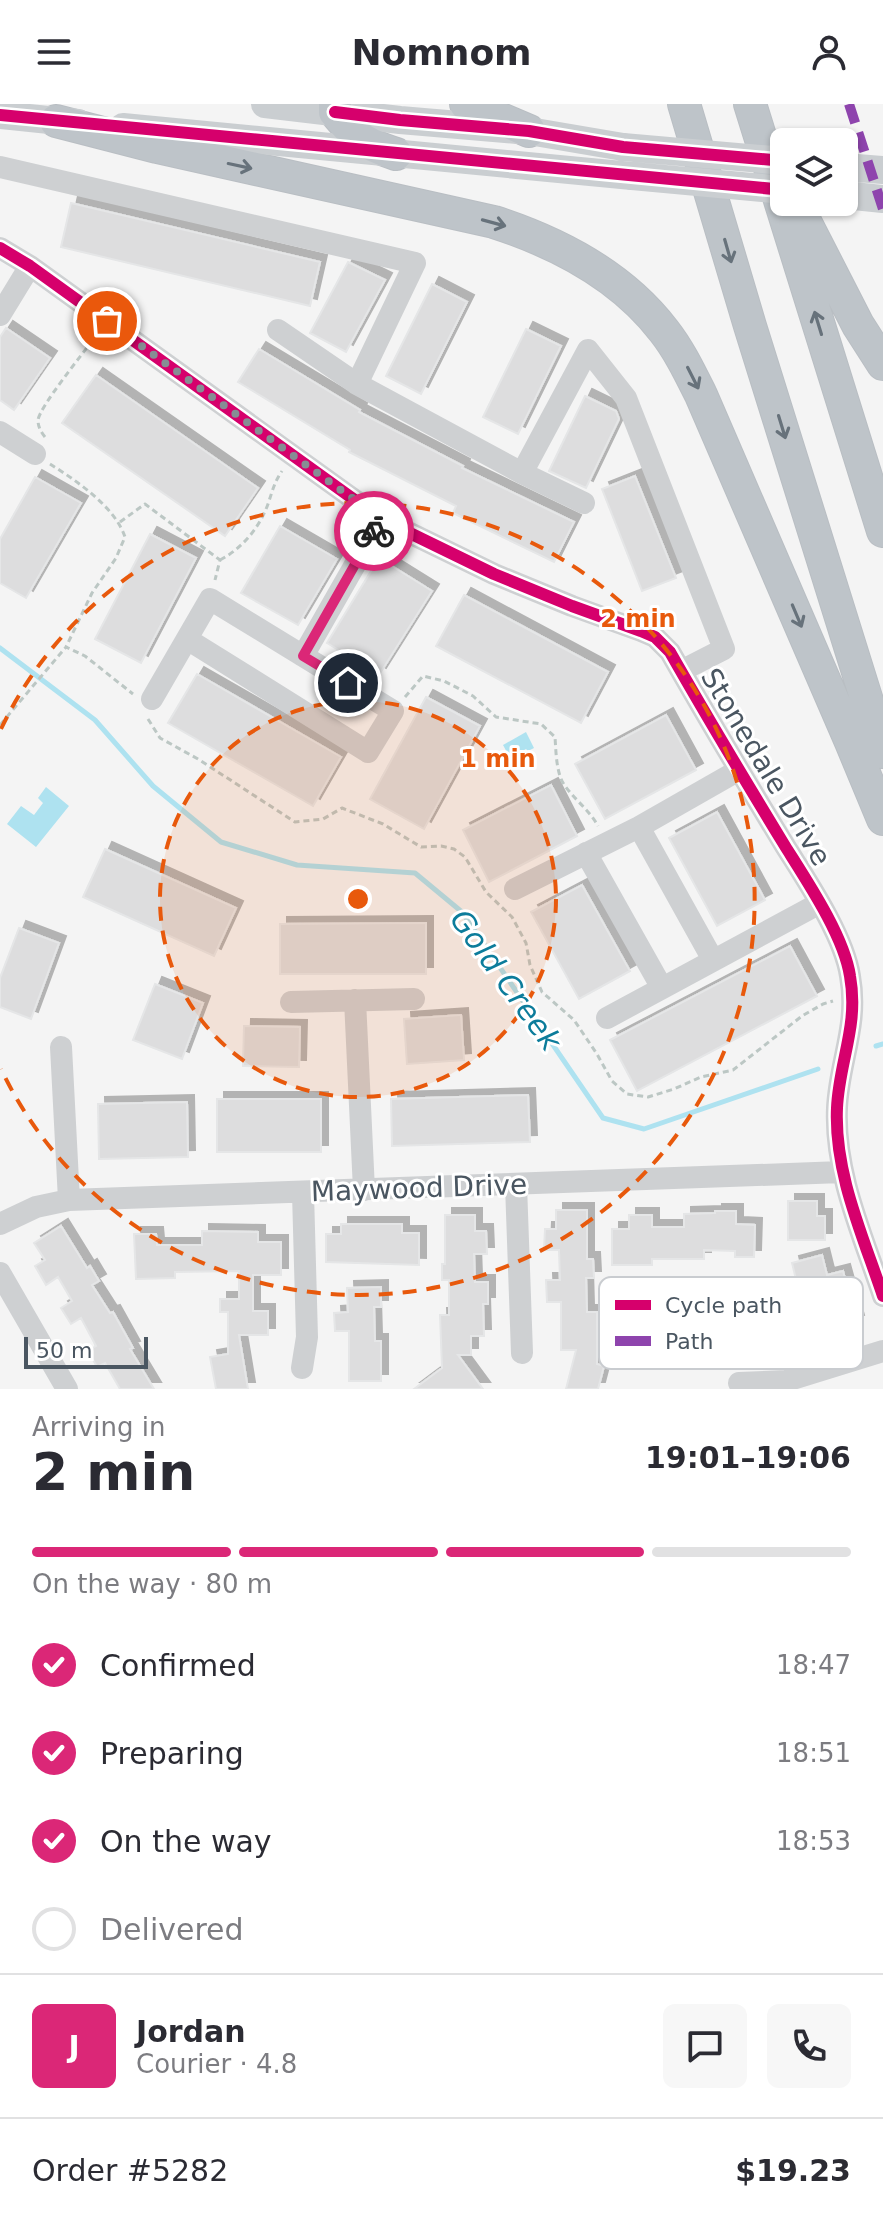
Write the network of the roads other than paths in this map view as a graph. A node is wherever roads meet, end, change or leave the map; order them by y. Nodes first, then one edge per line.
1 (265, 104) edge
2 (466, 104) edge
3 (662, 104) edge
4 (684, 104) edge
5 (750, 104) edge
6 (335, 108) edge
7 (0, 115) edge
8 (56, 121) junction
9 (529, 131) junction
10 (760, 137) junction
11 (396, 154) junction
12 (770, 155) edge
13 (770, 160) edge
14 (0, 167) edge
15 (858, 168) edge
16 (883, 170) edge
17 (706, 176) junction
18 (770, 189) edge
19 (858, 196) edge
20 (883, 199) edge
21 (802, 216) edge
22 (0, 248) edge
23 (30, 266) junction
24 (0, 315) edge
25 (278, 330) dead end
26 (883, 364) edge
27 (357, 384) junction
28 (0, 432) edge
29 (35, 454) road end
30 (522, 473) junction
31 (584, 503) dead end
32 (381, 519) junction
33 (883, 531) edge
34 (187, 639) junction
35 (303, 656) junction
36 (681, 671) junction
37 (152, 699) road end
38 (883, 752) edge
39 (739, 770) junction
40 (883, 819) edge
41 (639, 827) junction
42 (586, 853) junction
43 (515, 889) dead end
44 (820, 903) junction
45 (713, 960) junction
46 (662, 988) junction
47 (414, 999) dead end
48 (355, 1000) junction
49 (291, 1002) dead end
50 (607, 1018) dead end
51 (61, 1047) dead end
52 (842, 1172) junction
53 (516, 1185) junction
54 (364, 1190) junction
55 (303, 1193) junction
56 (69, 1200) junction
57 (0, 1224) edge
58 (0, 1273) edge
59 (883, 1296) edge
60 (883, 1351) edge
61 (522, 1353) dead end
62 (863, 1357) edge
63 (302, 1368) dead end
64 (825, 1369) edge
65 (739, 1383) dead end
66 (67, 1389) edge

1 - 6 main road
2 - 9 highway
3 - 17 highway
4 - 17 highway
5 - 10 highway
6 - 9 main road
6 - 11 highway
7 - 8 main road
8 - 11 main road
8 -> 40 highway
9 - 13 main road, bridge
10 - 12 highway
33 -> 10 highway
11 - 18 main road, bridge
14 - 27 street
15 - 16 main road
17 -> 38 highway
19 - 20 main road
21 - 26 highway
22 - 23 street, Stonedale Drive
23 - 24 street
23 - 32 street, Stonedale Drive
25 - 27 street
27 - 30 street
28 - 29 street
30 - 31 street
30 - 36 street
32 - 35 street
32 - 36 street, Stonedale Drive
34 - 35 street
34 - 35 street
34 - 37 street
36 - 39 street, Stonedale Drive
39 - 41 street
39 - 44 street, Stonedale Drive
41 - 42 street
41 - 45 street
42 - 43 street
42 - 46 street
44 - 45 street
44 - 52 street, Stonedale Drive
45 - 46 street
46 - 50 street
47 - 48 street
48 - 49 street
48 - 54 street
51 - 56 street
52 - 53 street, Maywood Drive
52 - 59 street, Stonedale Drive
53 - 54 street, Maywood Drive
53 - 61 street
54 - 55 street, Maywood Drive
55 - 56 street, Maywood Drive
55 - 63 street
56 - 57 street, Maywood Drive
58 - 66 street
60 - 62 street
64 - 65 street

